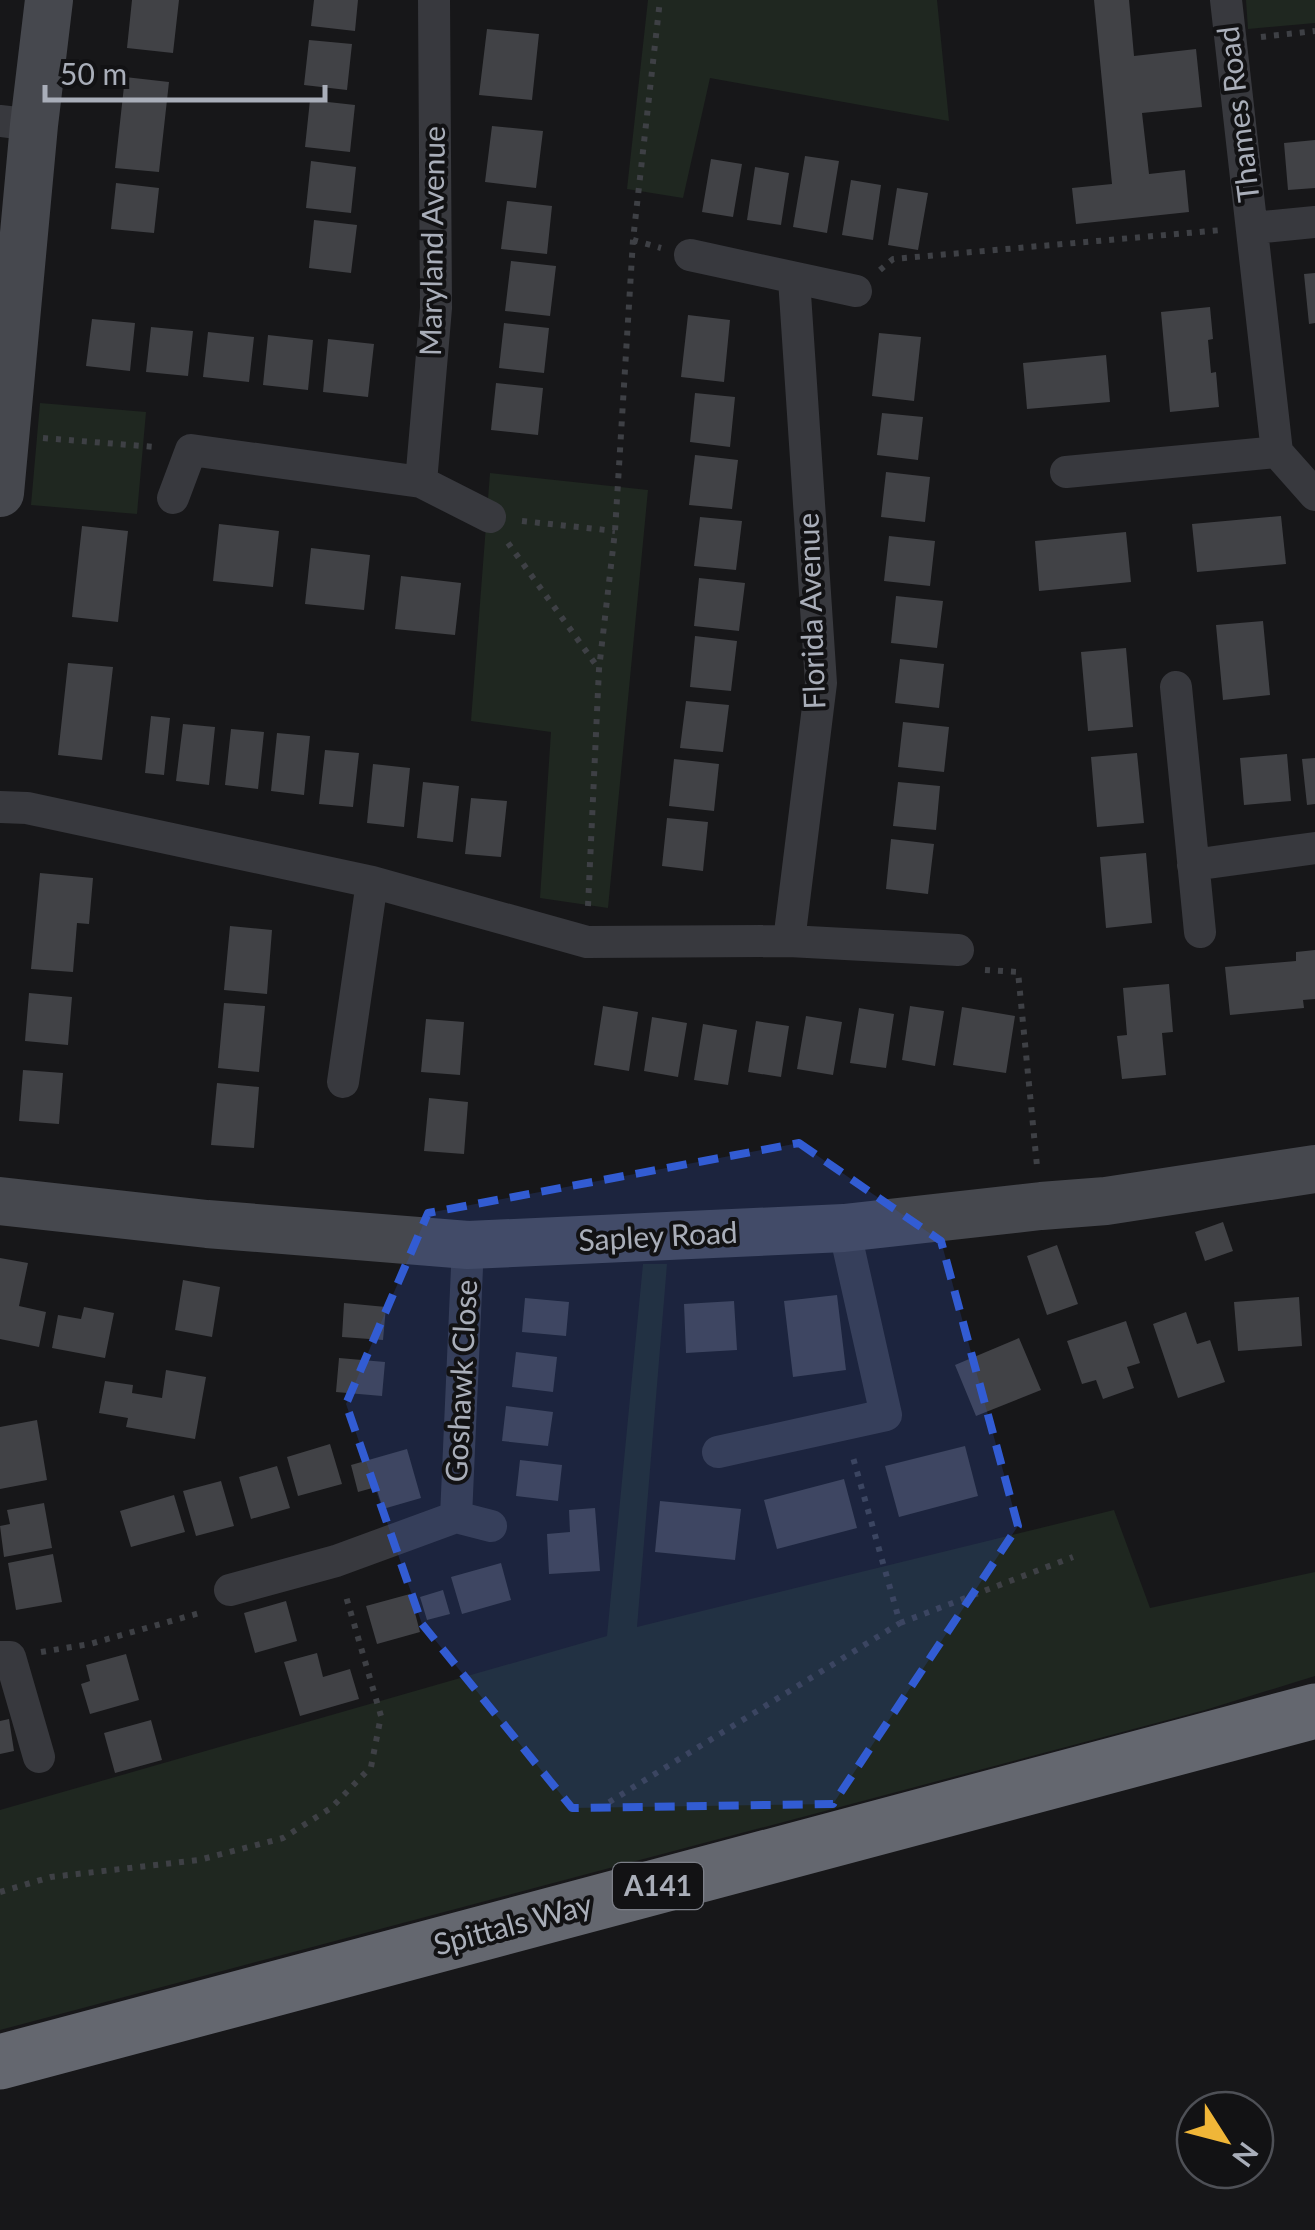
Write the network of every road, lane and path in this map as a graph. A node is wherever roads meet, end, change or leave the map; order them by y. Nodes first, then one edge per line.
1 (49, 0) edge
2 (434, 0) edge
3 (660, 0) edge
4 (1226, 0) edge
5 (1315, 31) edge
6 (1230, 40) junction
7 (17, 123) edge
8 (1315, 222) edge
9 (1253, 228) junction
10 (690, 255) dead end
11 (794, 279) junction
12 (856, 291) joint
13 (5, 435) junction
14 (191, 450) junction
15 (1277, 452) junction
16 (1066, 472) dead end
17 (420, 482) junction
18 (0, 493) edge
19 (1315, 495) edge
20 (173, 498) dead end
21 (490, 518) junction
22 (615, 530) junction
23 (600, 669) junction
24 (1176, 687) dead end
25 (0, 806) edge
26 (1315, 848) edge
27 (1193, 865) junction
28 (372, 882) junction
29 (1200, 932) dead end
30 (586, 942) junction
31 (789, 942) junction
32 (958, 950) joint
33 (343, 1082) dead end
34 (1315, 1169) edge
35 (0, 1200) edge
36 (1041, 1206) junction
37 (844, 1228) junction
38 (468, 1245) junction
39 (844, 1424) junction
40 (718, 1452) dead end
41 (456, 1517) junction
42 (491, 1526) dead end
43 (1074, 1557) dead end
44 (336, 1561) junction
45 (230, 1590) joint
46 (900, 1623) junction
47 (5, 1657) edge
48 (1315, 1711) edge
49 (39, 1757) dead end
50 (598, 1808) dead end
51 (0, 1892) edge
52 (0, 2062) edge

1 - 7 street
2 - 17 street, Maryland Avenue
3 - 22 path
4 - 6 street, Thames Road
5 - 6 path
6 - 9 street, Thames Road
7 - 13 street
8 - 9 street, Thames Road
9 - 12 path
9 - 15 street, Thames Road
10 - 11 street
11 - 12 street
11 - 31 street, Florida Avenue
13 - 14 path
13 - 18 street
14 - 17 street
14 - 20 street
15 - 16 street
15 - 19 street
17 - 21 street
21 - 22 path
21 - 23 path
22 - 23 path
23 - 30 path
24 - 27 street
25 - 28 street
26 - 27 street
27 - 29 street
28 - 30 street
28 - 33 street
30 - 31 street
31 - 32 street
32 - 36 path
34 - 36 street, Sapley Road
35 - 38 street, Sapley Road
36 - 37 street, Sapley Road
37 - 38 street, Sapley Road
37 - 39 street
38 - 41 street, Goshawk Close
39 - 40 street
39 - 46 path
41 - 42 street, Goshawk Close
41 - 44 street, Goshawk Close
43 - 46 path
44 - 45 street, Goshawk Close
44 - 51 path
45 - 47 path
46 - 50 path
47 - 49 street
48 - 52 highway, Spittals Way / A141

